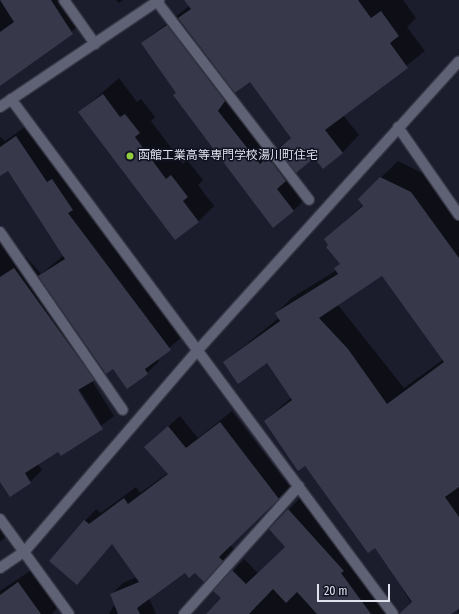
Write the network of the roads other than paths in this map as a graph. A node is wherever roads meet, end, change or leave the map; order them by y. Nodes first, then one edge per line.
1 (64, 0) edge
2 (158, 1) edge
3 (95, 44) junction
4 (459, 61) edge
5 (12, 99) junction
6 (0, 108) edge
7 (398, 127) junction
8 (309, 200) dead end
9 (459, 215) edge
10 (0, 232) edge
11 (198, 350) junction
12 (123, 410) dead end
13 (299, 486) junction
14 (0, 519) edge
15 (25, 551) junction
16 (0, 568) edge
17 (69, 614) edge
18 (184, 614) edge
19 (393, 614) edge

1 - 3 street
2 - 3 street
2 - 8 street
3 - 5 street
4 - 7 street
5 - 6 street
5 - 11 street
7 - 9 street
7 - 11 street
10 - 12 street
11 - 13 street
11 - 15 street
13 - 18 street
13 - 19 street
14 - 15 street
15 - 16 street
15 - 17 street

